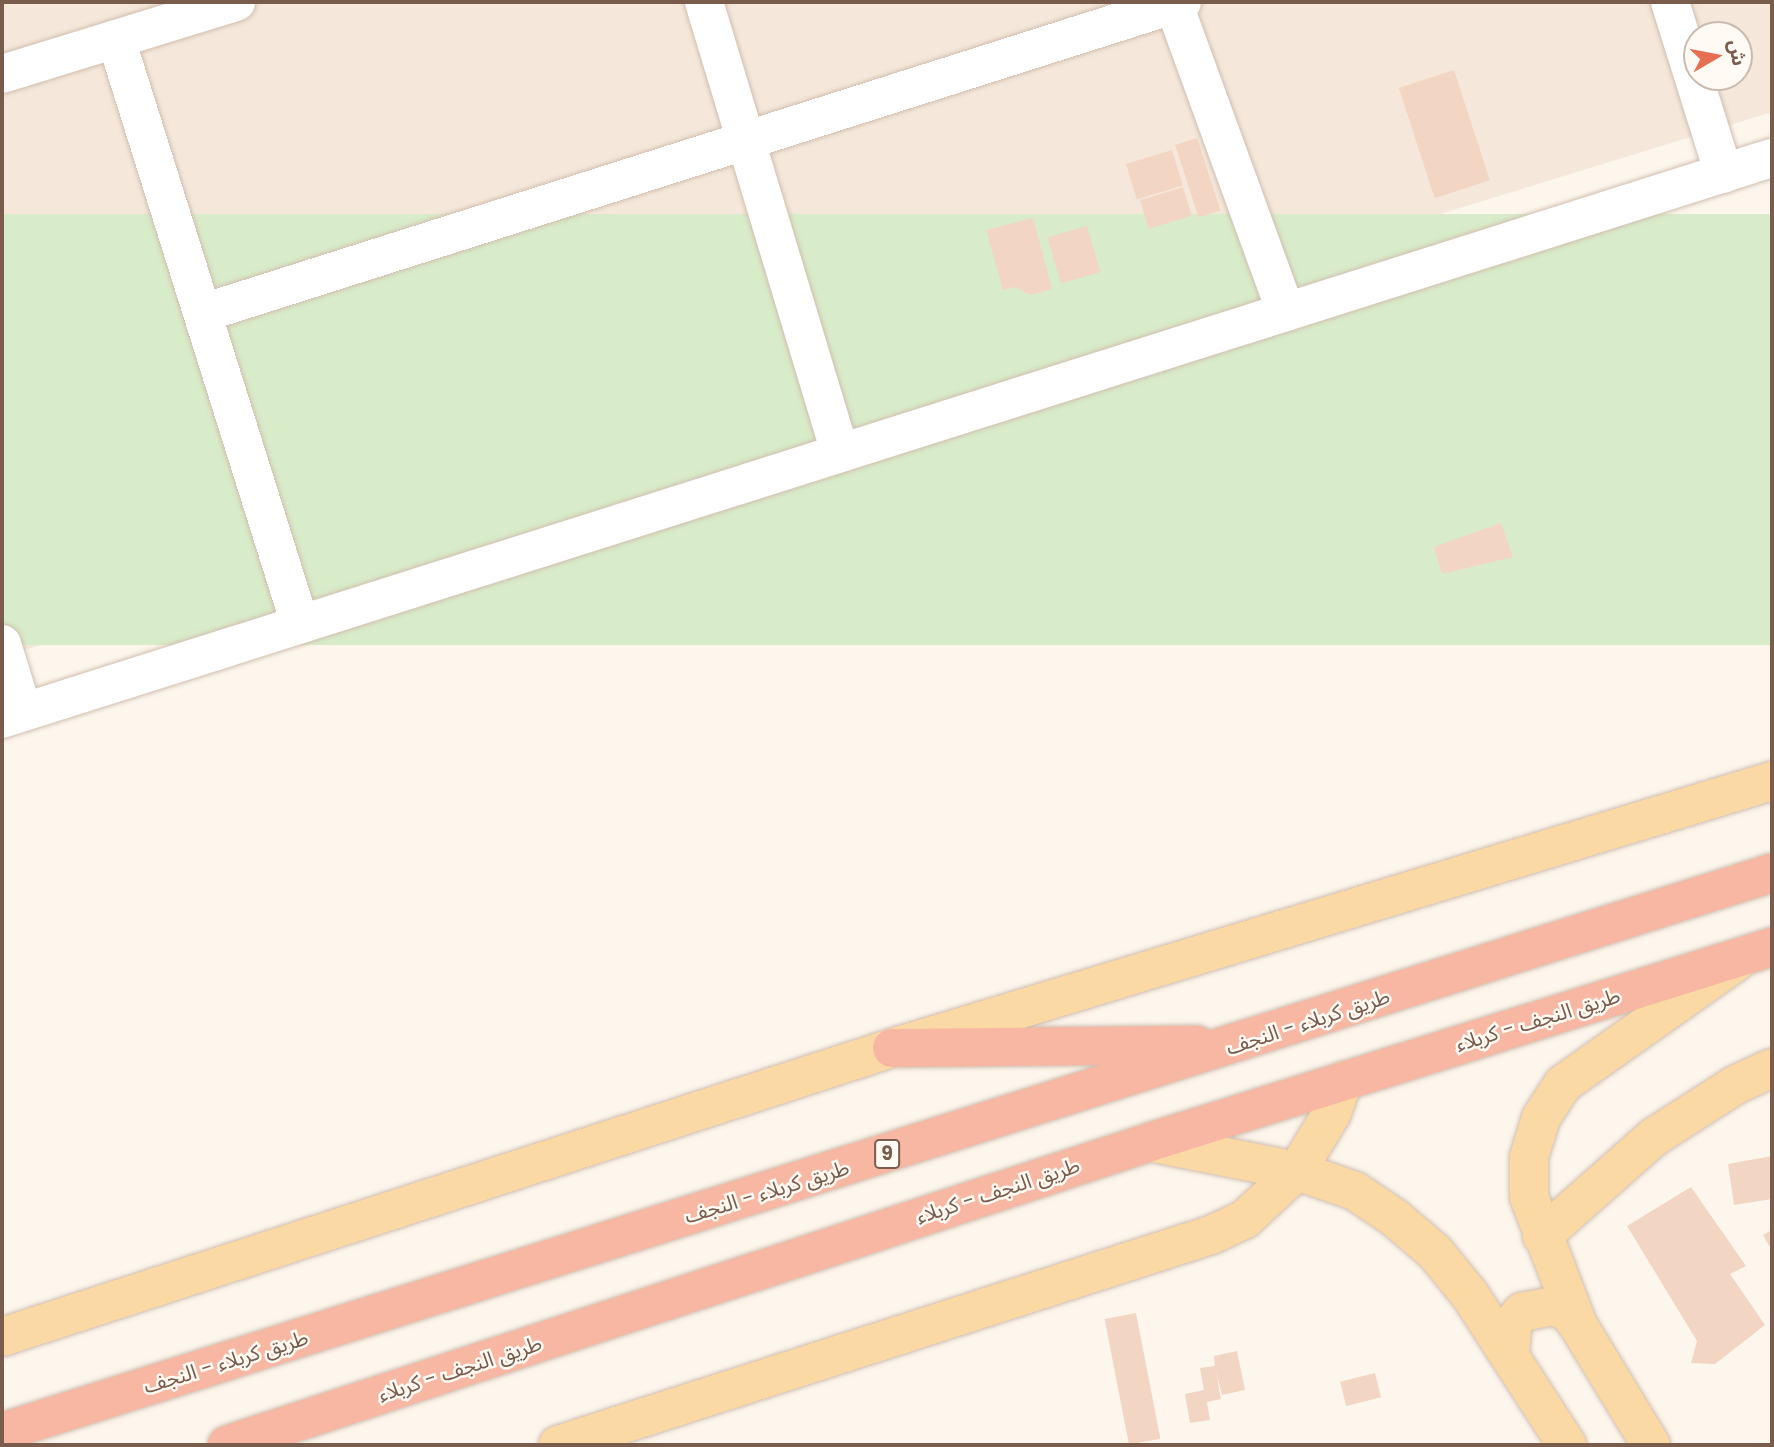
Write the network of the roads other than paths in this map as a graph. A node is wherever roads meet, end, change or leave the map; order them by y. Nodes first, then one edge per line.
1 (236, 2) edge
2 (704, 2) edge
3 (1670, 2) edge
4 (1176, 3) edge
5 (116, 39) junction
6 (2, 74) edge
7 (747, 140) junction
8 (1772, 159) edge
9 (1724, 174) junction
10 (206, 312) junction
11 (1286, 312) junction
12 (840, 453) junction
13 (300, 624) junction
14 (2, 644) edge
15 (12, 715) edge
16 (1772, 780) edge
17 (1772, 873) edge
18 (1759, 951) edge
19 (1238, 1044) junction
20 (892, 1048) junction
21 (1772, 1068) edge
22 (1343, 1081) junction
23 (1150, 1142) junction
24 (1297, 1171) junction
25 (1542, 1236) junction
26 (1578, 1325) junction
27 (2, 1337) edge
28 (1510, 1356) junction
29 (2, 1432) edge
30 (227, 1445) edge
31 (558, 1445) edge
32 (1567, 1445) edge
33 (1651, 1445) edge

1 - 5 street
2 - 7 street
3 - 9 street
4 - 7 street
4 - 11 street
5 - 6 street
5 - 10 street
7 - 10 street
7 - 12 street
8 - 9 street
9 - 11 street
10 - 13 street
11 - 12 street
12 - 13 street
13 - 15 street
14 - 15 street
16 - 20 main road
17 - 19 highway, طريق کربلاء - النجف / 9
18 - 22 highway, طريق النجف - کربلاء
18 - 25 main road
19 - 20 highway
19 - 29 highway, طريق کربلاء - النجف / 9
20 - 27 main road
21 - 25 main road
22 - 23 highway, طريق النجف - کربلاء
22 - 24 main road
23 - 24 main road
23 - 30 highway, طريق النجف - کربلاء
24 - 28 main road
24 - 31 main road
25 - 26 main road
26 - 28 main road
26 - 33 main road
28 - 32 main road

